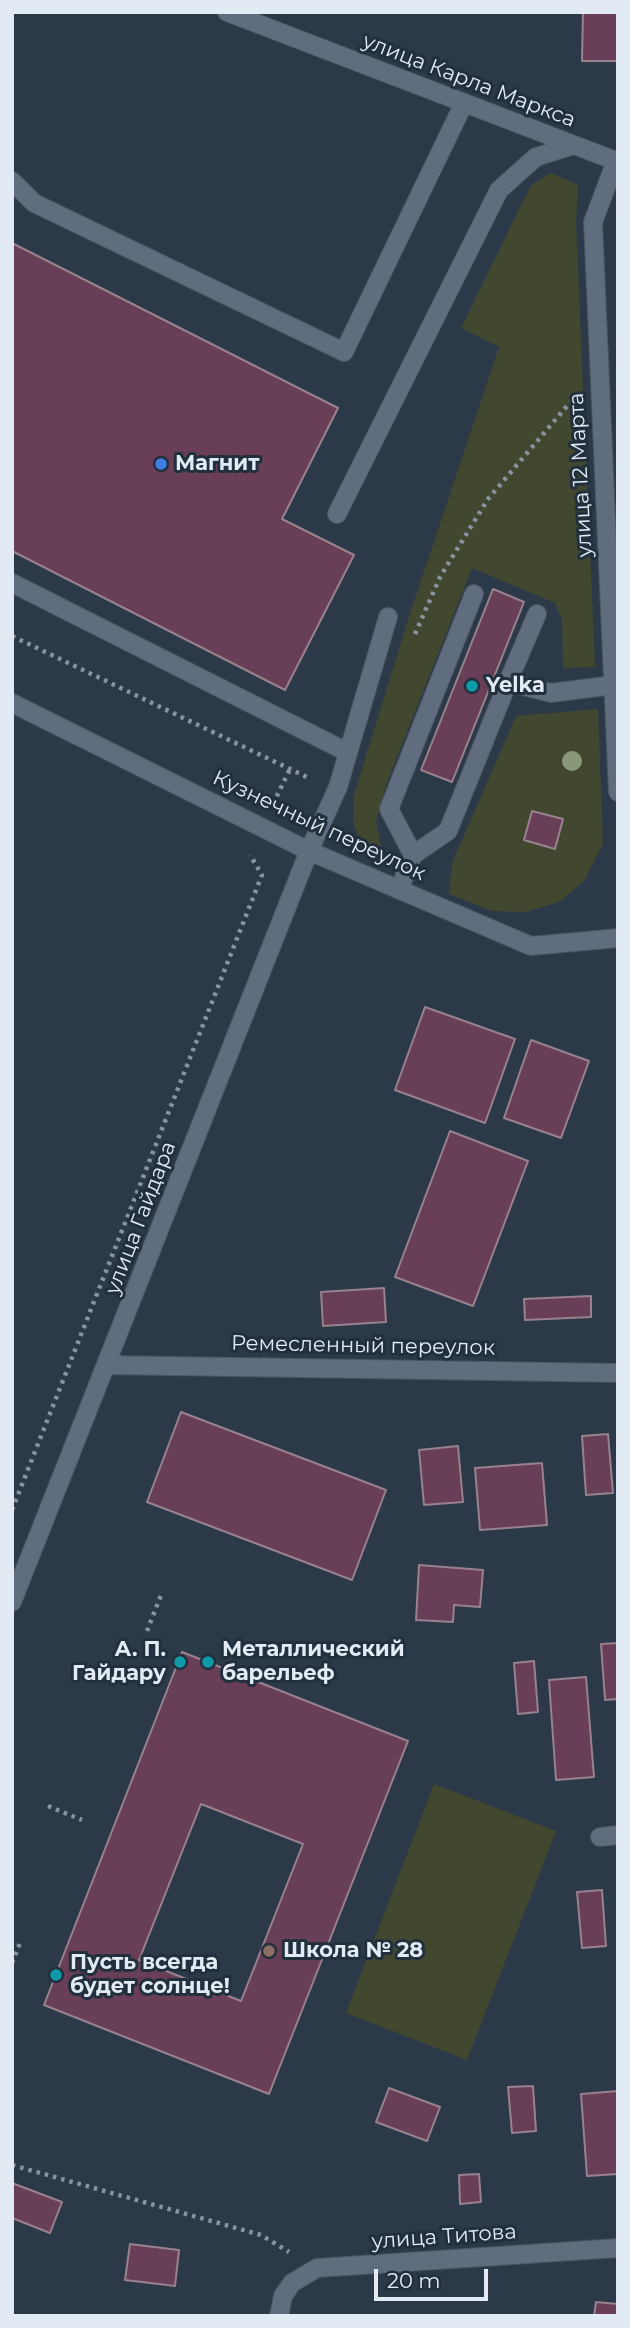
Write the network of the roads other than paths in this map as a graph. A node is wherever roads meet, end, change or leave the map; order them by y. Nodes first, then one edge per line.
1 (227, 12) edge
2 (464, 103) junction
3 (574, 145) junction
4 (617, 161) edge
5 (12, 181) edge
6 (337, 514) dead end
7 (12, 583) edge
8 (474, 594) dead end
9 (537, 614) dead end
10 (388, 617) dead end
11 (508, 682) junction
12 (613, 685) junction
13 (12, 703) edge
14 (347, 752) junction
15 (618, 792) edge
16 (309, 851) junction
17 (413, 855) junction
18 (400, 890) junction
19 (618, 938) edge
20 (107, 1365) junction
21 (618, 1373) edge
22 (12, 1602) edge
23 (618, 2248) edge
24 (279, 2316) edge

1 - 2 street, улица Карла Маркса
2 - 3 street, улица Карла Маркса
2 - 5 street
3 - 4 street, улица Карла Маркса
3 - 6 street
4 - 12 street, улица 12 Марта
7 - 14 street
8 - 17 street
9 - 11 street
10 - 14 street, улица Гайдара
11 - 12 street
11 - 17 street
12 - 15 street, улица 12 Марта
13 - 16 street, Кузнечный переулок
14 - 16 street, улица Гайдара
16 - 18 street, Кузнечный переулок
16 - 20 street, улица Гайдара
17 - 18 street
18 - 19 street, Кузнечный переулок
20 - 21 street, Ремесленный переулок
20 - 22 street, улица Гайдара
23 - 24 street, улица Титова

